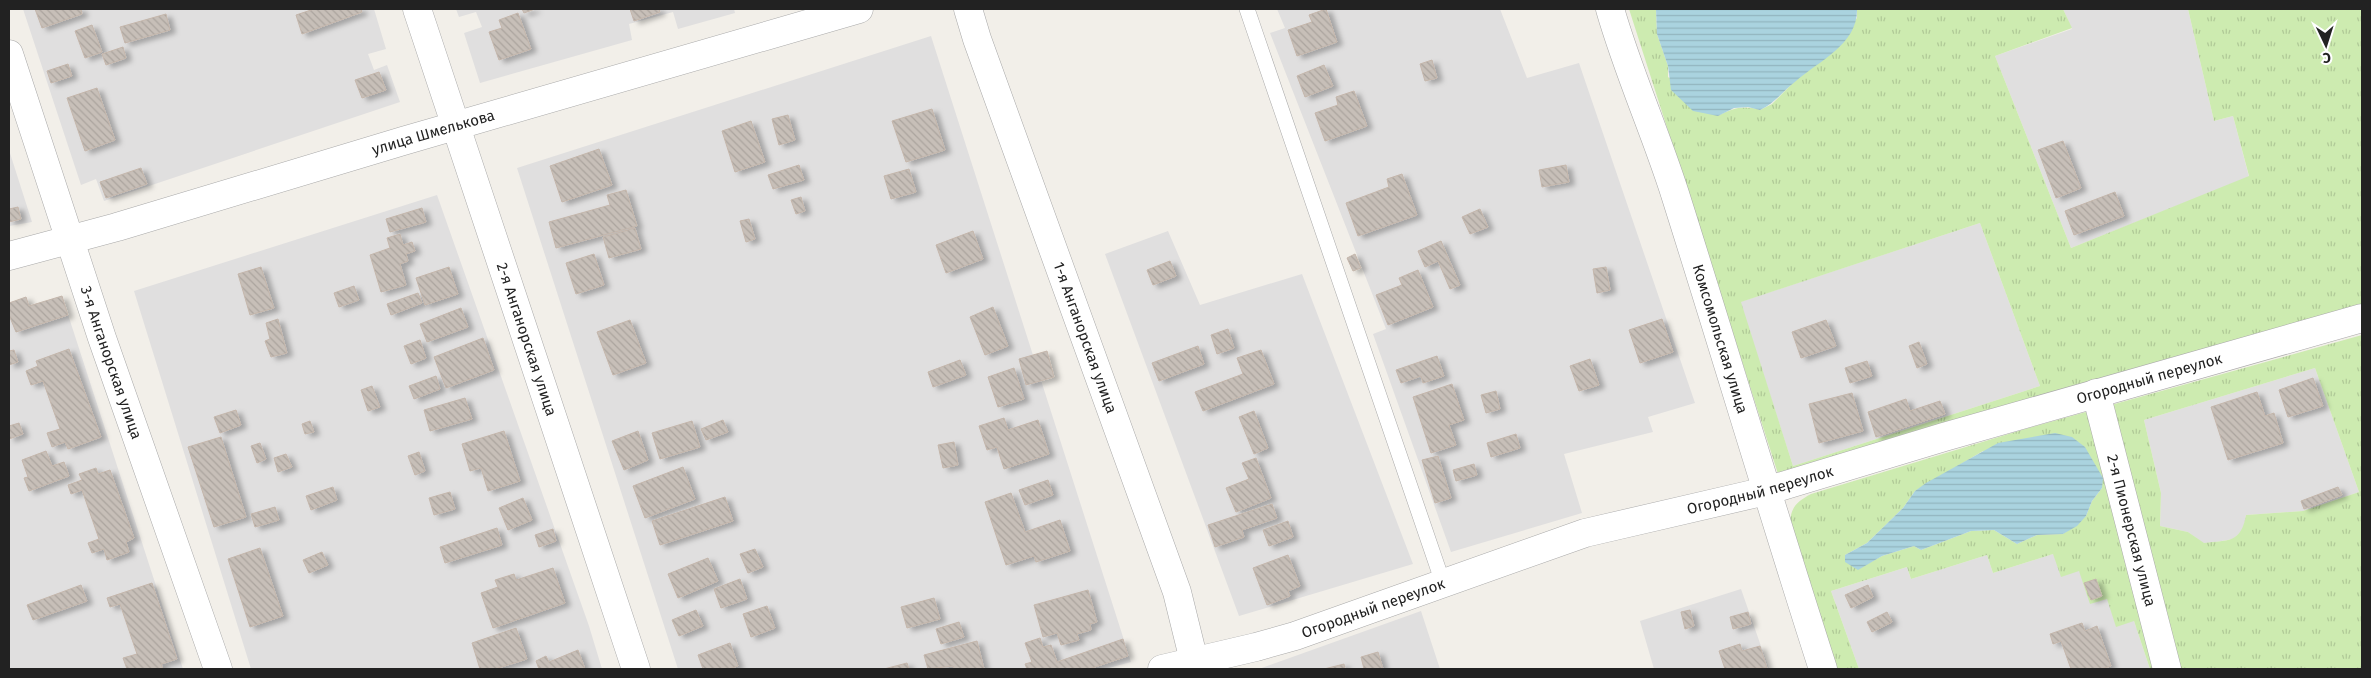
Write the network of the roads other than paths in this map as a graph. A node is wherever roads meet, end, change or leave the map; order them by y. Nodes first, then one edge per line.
1 (417, 9) edge
2 (858, 9) edge
3 (968, 9) edge
4 (1247, 9) edge
5 (1610, 9) edge
6 (9, 54) edge
7 (456, 126) junction
8 (70, 240) junction
9 (9, 256) edge
10 (2362, 318) edge
11 (2096, 393) junction
12 (1766, 492) junction
13 (1443, 583) junction
14 (1195, 666) edge
15 (218, 669) edge
16 (636, 669) edge
17 (1162, 669) edge
18 (1823, 669) edge
19 (2167, 669) edge

1 - 7 street, 2-я Анганорская улица
2 - 7 street, улица Шмелькова
3 - 14 street, 1-я Анганорская улица
4 - 13 lane
5 - 12 street, Комсомольская улица
6 - 8 street, 3-я Анганорская улица
7 - 8 street, улица Шмелькова
7 - 16 street, 2-я Анганорская улица
8 - 9 street, улица Шмелькова
8 - 15 street, 3-я Анганорская улица
10 - 11 street, Огородный переулок
11 - 12 street, Огородный переулок
11 - 19 street, 2-я Пионерская улица
12 - 13 street, Огородный переулок
12 - 18 street, Комсомольская улица
13 - 14 street, Огородный переулок
14 - 17 street, Огородный переулок

